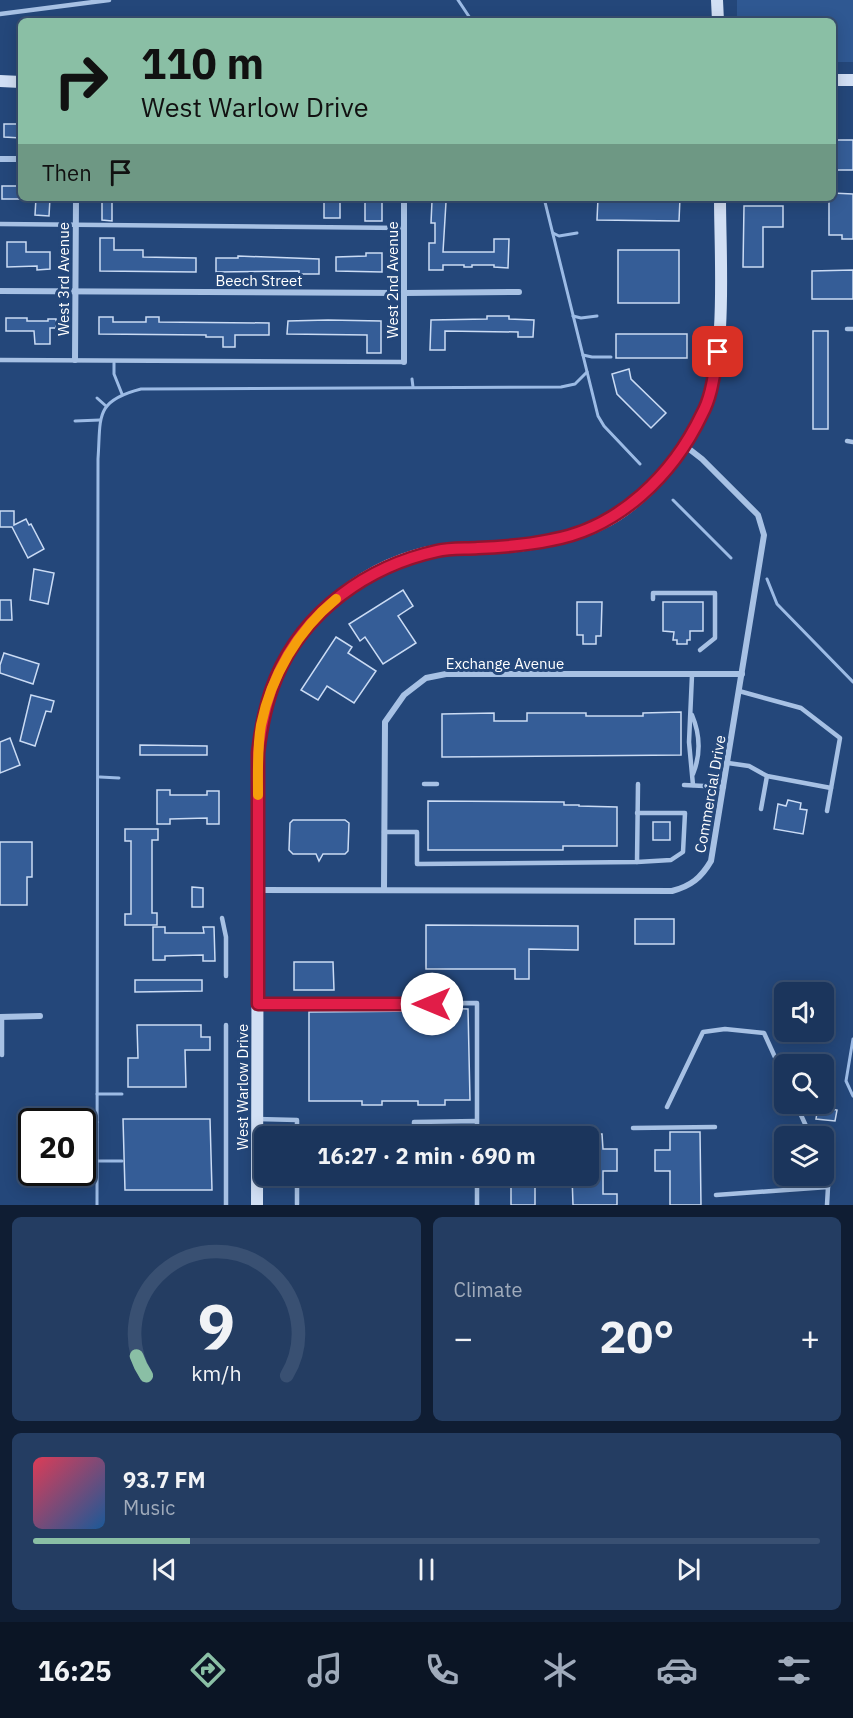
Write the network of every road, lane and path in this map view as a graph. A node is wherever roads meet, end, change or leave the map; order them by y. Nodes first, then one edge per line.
1 (109, 0) edge
2 (717, 0) edge
3 (0, 14) edge
4 (718, 18) edge
5 (836, 80) edge
6 (853, 80) edge
7 (0, 81) edge
8 (18, 82) edge
9 (0, 159) edge
10 (18, 159) edge
11 (76, 201) edge
12 (404, 201) edge
13 (720, 201) edge
14 (0, 224) edge
15 (76, 224) junction
16 (404, 228) junction
17 (0, 291) edge
18 (75, 291) junction
19 (519, 291) dead end
20 (404, 293) junction
21 (847, 329) dead end
22 (853, 329) edge
23 (0, 360) edge
24 (75, 360) junction
25 (404, 362) joint
26 (684, 445) junction
27 (653, 599) dead end
28 (700, 650) dead end
29 (742, 674) junction
30 (692, 675) junction
31 (739, 691) junction
32 (691, 713) junction
33 (728, 763) junction
34 (692, 776) junction
35 (767, 776) junction
36 (424, 784) dead end
37 (437, 784) dead end
38 (638, 784) dead end
39 (684, 784) dead end
40 (693, 785) junction
41 (724, 787) junction
42 (831, 788) junction
43 (761, 809) dead end
44 (826, 811) dead end
45 (637, 813) junction
46 (384, 832) junction
47 (637, 862) junction
48 (257, 890) junction
49 (384, 890) junction
50 (222, 918) dead end
51 (226, 976) dead end
52 (258, 1004) junction
53 (40, 1016) dead end
54 (1, 1017) edge
55 (226, 1025) dead end
56 (2, 1055) dead end
57 (774, 1055) edge
58 (667, 1107) dead end
59 (257, 1119) junction
60 (477, 1121) junction
61 (297, 1126) edge
62 (414, 1126) edge
63 (477, 1126) edge
64 (714, 1126) dead end
65 (633, 1128) dead end
66 (297, 1186) edge
67 (477, 1186) edge
68 (828, 1187) joint
69 (716, 1195) dead end
70 (297, 1204) edge
71 (226, 1205) edge
72 (257, 1205) edge
73 (477, 1205) edge
74 (827, 1205) edge

1 - 3 lane
2 - 4 street
5 - 6 street
7 - 8 street
9 - 10 street
11 - 15 street, West 3rd Avenue
12 - 16 street, West 2nd Avenue
13 - 26 street, West Warlow Drive
14 - 15 lane
15 - 16 lane
15 - 18 street, West 3rd Avenue
16 - 20 street, West 2nd Avenue
17 - 18 street, Beech Street
18 - 20 street, Beech Street
18 - 24 street, West 3rd Avenue
19 - 20 street, Beech Street
20 - 25 street, West 2nd Avenue
21 - 22 lane
23 - 24 lane
24 - 25 lane
26 - 29 street, Commercial Drive
26 - 48 street, West Warlow Drive
27 - 28 lane
29 - 30 street, Exchange Avenue
29 - 31 street, Commercial Drive
30 - 32 lane
30 - 46 street, Exchange Avenue
31 - 33 street, Commercial Drive
31 - 42 lane
32 - 34 lane
32 - 34 lane
33 - 35 lane
33 - 41 street, Commercial Drive
34 - 40 lane
35 - 42 lane
35 - 43 lane
36 - 37 lane
38 - 45 lane
39 - 40 lane
40 - 41 lane
41 - 49 street, Commercial Drive
42 - 44 lane
45 - 47 lane
45 - 47 lane
46 - 47 lane
46 - 49 street, Exchange Avenue
48 - 49 street, Commercial Drive
48 - 52 street, West Warlow Drive
50 - 51 lane
52 - 59 street, West Warlow Drive
52 - 60 lane
53 - 54 street
54 - 56 lane
55 - 71 lane
57 - 58 lane
59 - 61 lane
59 - 72 street, West Warlow Drive
60 - 62 lane
60 - 63 lane
64 - 65 lane
66 - 70 lane
67 - 73 lane
68 - 69 lane
68 - 74 lane

